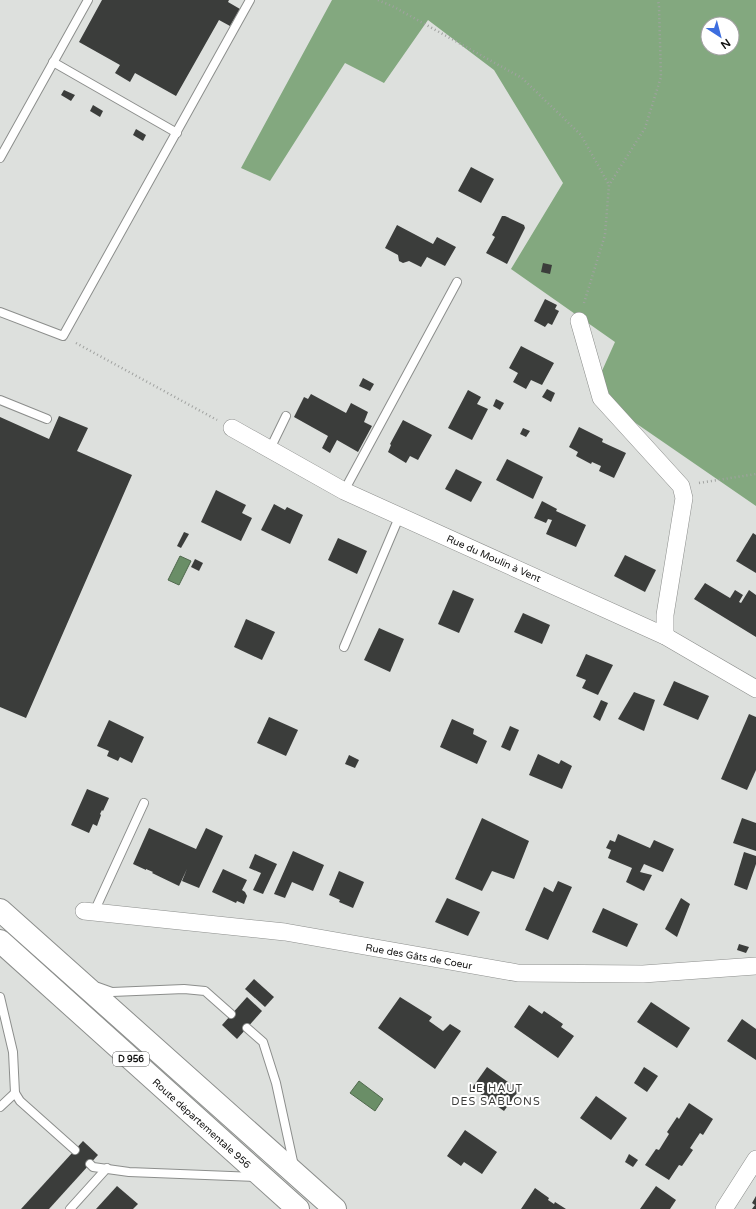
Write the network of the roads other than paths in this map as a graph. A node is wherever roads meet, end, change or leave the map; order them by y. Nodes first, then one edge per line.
1 (88, 0) edge
2 (250, 0) edge
3 (53, 62) junction
4 (177, 133) junction
5 (0, 158) edge
6 (457, 282) dead end
7 (0, 312) edge
8 (579, 321) road end
9 (0, 400) edge
10 (286, 416) dead end
11 (47, 419) dead end
12 (232, 428) road end
13 (270, 449) junction
14 (344, 490) junction
15 (400, 515) junction
16 (665, 636) junction
17 (344, 647) dead end
18 (756, 689) edge
19 (144, 803) dead end
20 (0, 910) edge
21 (89, 912) joint
22 (0, 942) edge
23 (756, 966) edge
24 (80, 980) junction
25 (0, 997) edge
26 (231, 1014) dead end
27 (247, 1028) dead end
28 (15, 1092) junction
29 (0, 1107) edge
30 (75, 1150) dead end
31 (756, 1159) edge
32 (90, 1164) dead end
33 (107, 1168) junction
34 (296, 1174) junction
35 (262, 1177) junction
36 (70, 1209) edge
37 (298, 1209) edge
38 (335, 1209) edge
39 (724, 1209) edge

1 - 3 lane
2 - 4 lane
3 - 4 lane
3 - 5 lane
4 - 7 lane
6 - 14 lane
8 - 16 street
9 - 11 lane
10 - 13 lane
12 - 13 street, Rue du Moulin à Vent
13 - 14 street, Rue du Moulin à Vent
14 - 15 street, Rue du Moulin à Vent
15 - 16 street, Rue du Moulin à Vent
15 - 17 lane
16 - 18 street, Rue du Moulin à Vent
19 - 21 lane
20 - 24 highway, D 956
21 - 23 street, Rue des Gâts de Coeur
22 - 35 highway, Route départementale 956 / D 956
24 - 26 lane
24 - 34 highway, D 956
25 - 28 lane
27 - 34 lane
28 - 29 lane
28 - 30 lane
31 - 39 street
32 - 33 lane
33 - 35 lane
33 - 36 lane
34 - 38 highway, D 956
35 - 37 highway, D 956

